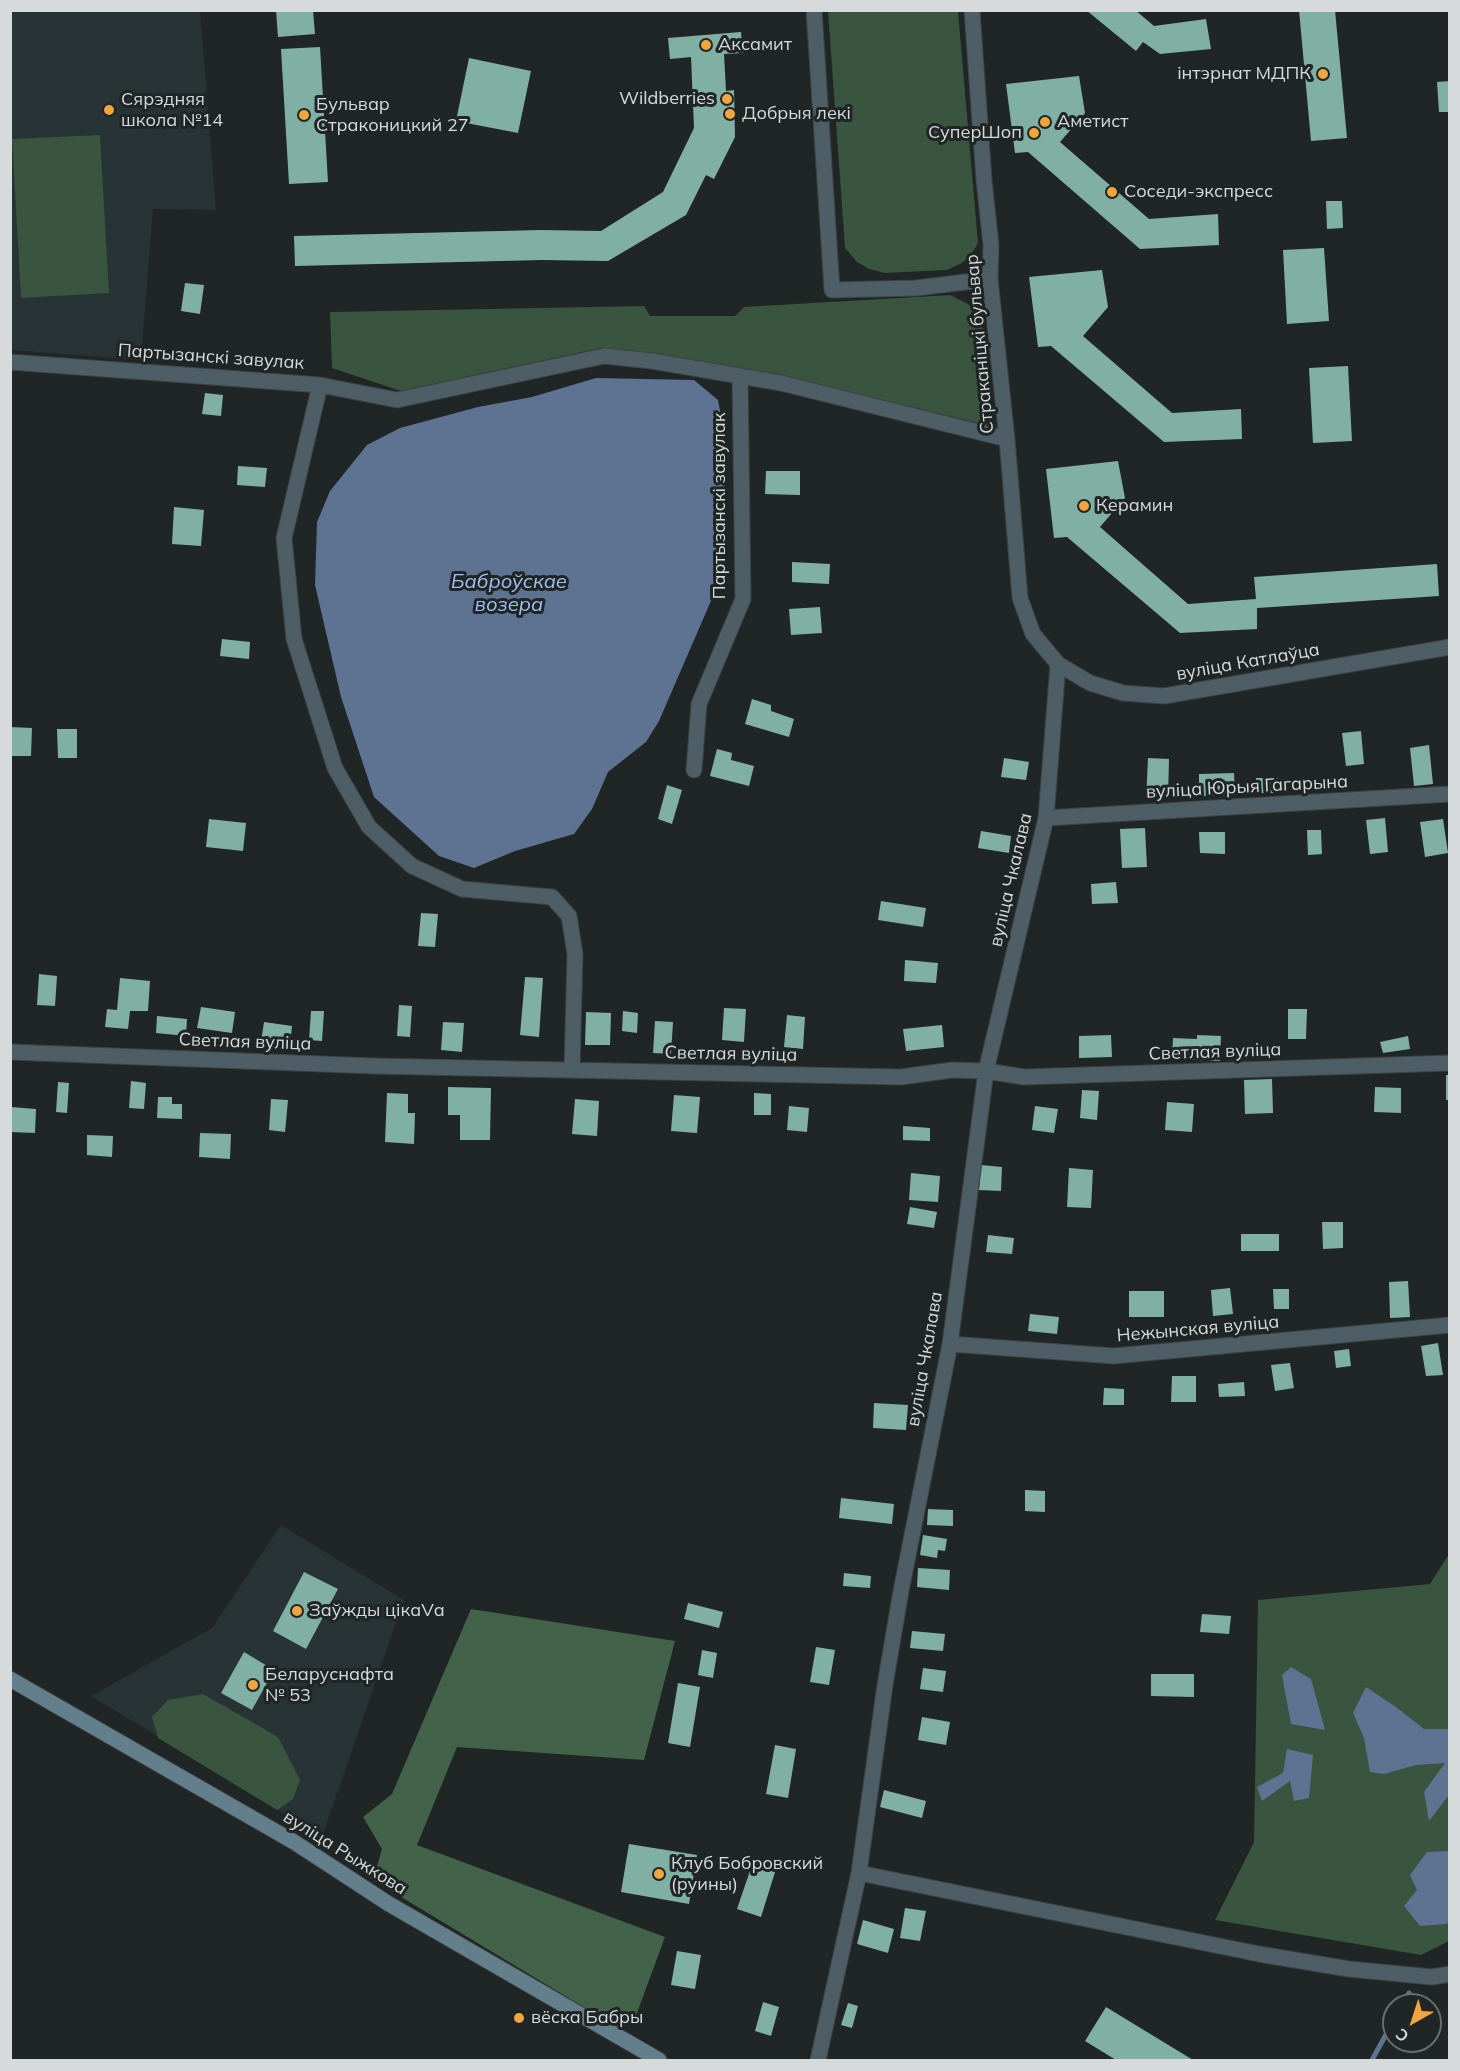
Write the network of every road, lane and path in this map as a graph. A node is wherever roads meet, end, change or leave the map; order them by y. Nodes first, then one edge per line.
1 (814, 10) edge
2 (972, 10) edge
3 (990, 279) junction
4 (10, 362) edge
5 (740, 377) junction
6 (320, 385) junction
7 (1008, 440) junction
8 (1449, 647) edge
9 (1058, 664) junction
10 (694, 770) dead end
11 (1449, 794) edge
12 (1046, 818) junction
13 (10, 1052) edge
14 (1449, 1063) edge
15 (572, 1070) junction
16 (986, 1071) junction
17 (1449, 1325) edge
18 (950, 1344) junction
19 (10, 1679) edge
20 (859, 1873) junction
21 (1449, 1974) edge
22 (659, 2061) edge
23 (818, 2061) edge

1 - 3 street
2 - 3 street, Страканіцкі бульвар
3 - 7 street, Страканіцкі бульвар
4 - 6 street, Партызанскі завулак
5 - 6 street
5 - 7 street
5 - 10 street, Партызанскі завулак
6 - 15 street, Партызанскі завулак
7 - 9 street, Страканіцкі бульвар
8 - 9 street, вуліца Катлаўца
9 - 12 street, вуліца Чкалава
11 - 12 street, вуліца Юрыя Гагарына
12 - 16 street, вуліца Чкалава
13 - 15 street, Светлая вуліца
14 - 16 street, Светлая вуліца
15 - 16 street, Светлая вуліца
16 - 18 street, вуліца Чкалава
17 - 18 street, Нежынская вуліца
18 - 20 street, вуліца Чкалава
19 - 22 main road, вуліца Рыжкова
20 - 21 street
20 - 23 street, вуліца Чкалава

